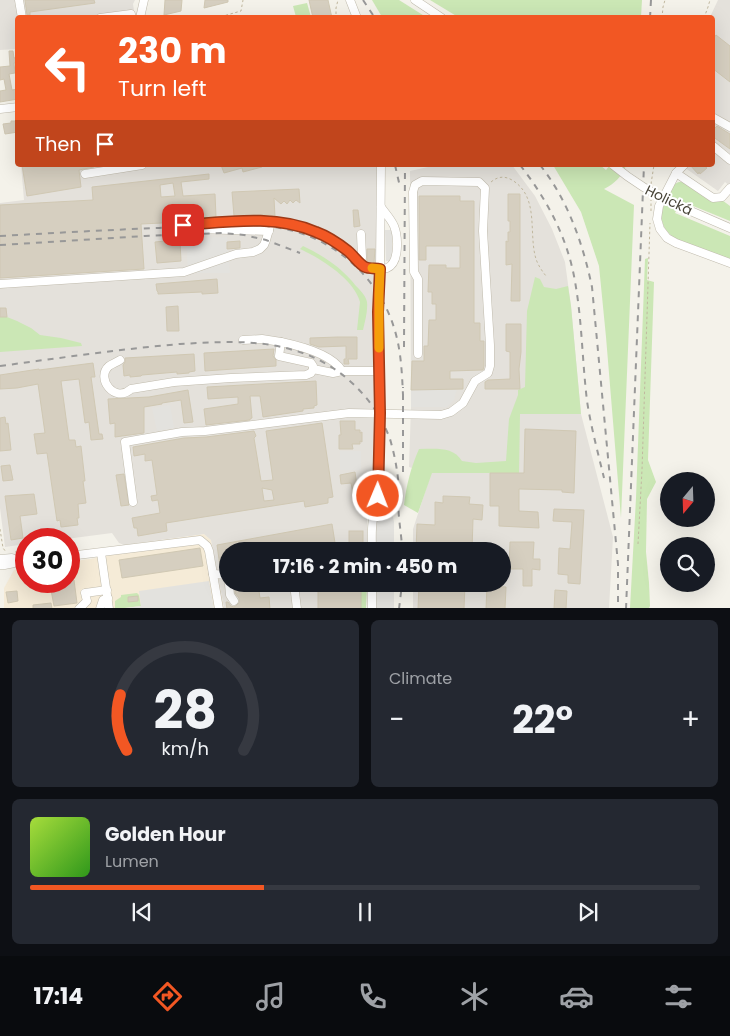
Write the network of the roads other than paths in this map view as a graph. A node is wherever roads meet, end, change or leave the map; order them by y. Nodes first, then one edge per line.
1 (19, 0) edge
2 (144, 0) edge
3 (350, 0) edge
4 (415, 0) edge
5 (22, 15) edge
6 (141, 15) edge
7 (356, 15) edge
8 (438, 15) edge
9 (15, 107) edge
10 (0, 109) edge
11 (715, 119) edge
12 (730, 127) edge
13 (715, 148) edge
14 (730, 160) edge
15 (129, 167) edge
16 (381, 167) edge
17 (610, 167) edge
18 (682, 167) edge
19 (676, 173) junction
20 (85, 174) dead end
21 (730, 188) edge
22 (381, 207) junction
23 (270, 221) junction
24 (167, 226) dead end
25 (730, 228) edge
26 (197, 229) dead end
27 (268, 231) junction
28 (362, 234) dead end
29 (730, 263) edge
30 (361, 264) junction
31 (380, 269) junction
32 (0, 284) edge
33 (243, 340) dead end
34 (281, 342) junction
35 (418, 354) dead end
36 (120, 360) dead end
37 (313, 369) junction
38 (379, 370) junction
39 (342, 371) junction
40 (380, 413) junction
41 (133, 502) dead end
42 (372, 542) edge
43 (101, 552) junction
44 (80, 555) edge
45 (0, 559) edge
46 (15, 559) edge
47 (15, 563) edge
48 (0, 565) edge
49 (213, 574) junction
50 (219, 574) edge
51 (230, 592) edge
52 (295, 592) edge
53 (372, 592) edge
54 (107, 594) junction
55 (231, 599) dead end
56 (79, 608) edge
57 (100, 608) edge
58 (109, 608) edge
59 (218, 608) edge
60 (297, 608) edge
61 (372, 608) edge

1 - 5 street
2 - 6 street
3 - 7 street
4 - 8 street
9 - 10 street
11 - 12 street
13 - 14 street
15 - 20 street
16 - 22 street
17 - 25 street, Holická, bridge
18 - 19 street
19 - 21 street
19 - 29 street
22 - 31 street
22 - 31 street
23 - 24 street
23 - 27 street
23 - 30 street
26 - 27 street
27 - 32 street
28 - 30 street
30 - 31 street
31 - 38 street
33 - 34 street
34 - 37 street
34 - 39 street
35 - 40 street
36 - 37 street
37 - 39 street
38 - 39 street
38 - 40 street
40 - 41 street
40 - 42 street
43 - 44 street
43 - 49 street
43 - 54 street
45 - 46 street
47 - 48 street
49 - 50 street
49 - 59 street
51 - 55 street
52 - 60 street
53 - 61 street
54 - 56 street
54 - 57 street
54 - 58 street

